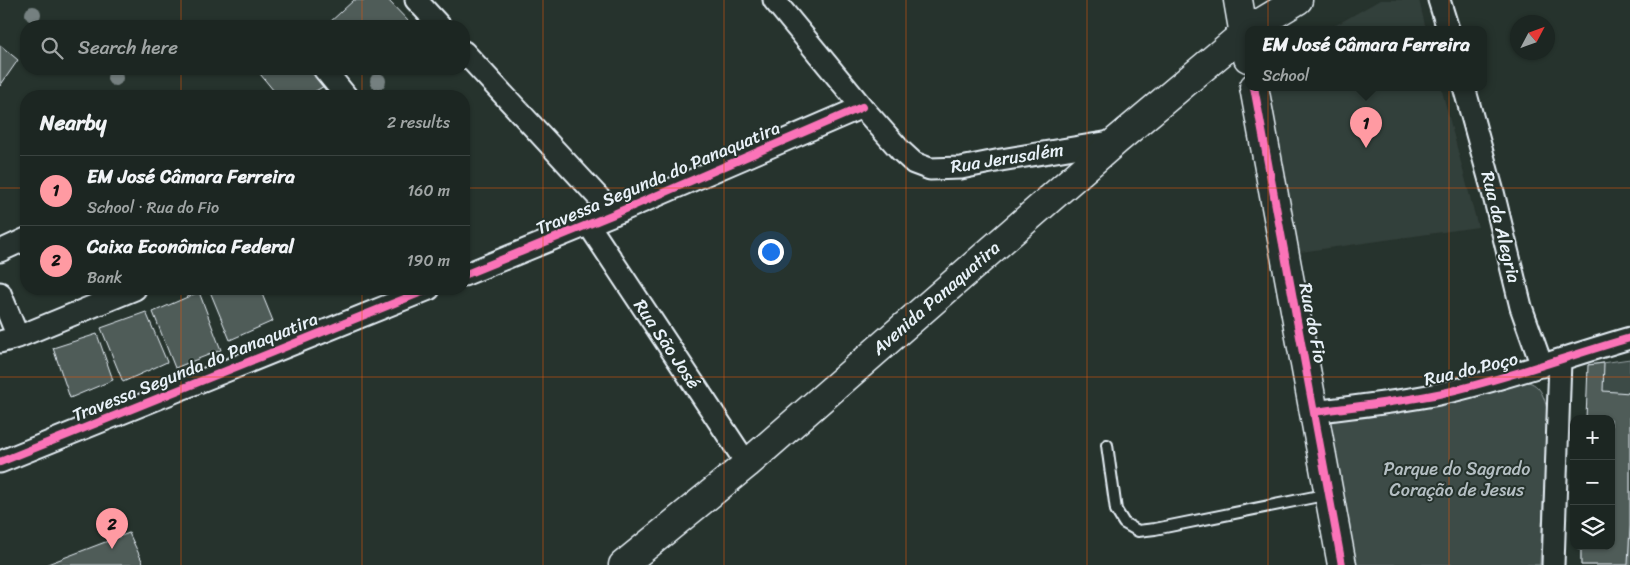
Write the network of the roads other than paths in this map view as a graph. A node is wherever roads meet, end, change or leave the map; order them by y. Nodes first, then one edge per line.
1 (416, 0) edge
2 (774, 0) edge
3 (1238, 0) edge
4 (1298, 0) edge
5 (1439, 0) edge
6 (434, 20) edge
7 (1264, 26) edge
8 (1447, 26) edge
9 (1245, 27) edge
10 (1245, 40) edge
11 (470, 58) edge
12 (329, 75) edge
13 (341, 90) edge
14 (1255, 91) edge
15 (1465, 91) edge
16 (862, 107) junction
17 (1116, 141) junction
18 (614, 214) junction
19 (588, 224) junction
20 (20, 243) edge
21 (0, 251) edge
22 (470, 272) edge
23 (0, 293) edge
24 (120, 295) edge
25 (414, 295) edge
26 (1630, 338) edge
27 (9, 339) edge
28 (1551, 363) junction
29 (1314, 412) junction
30 (1107, 445) dead end
31 (0, 462) edge
32 (747, 464) junction
33 (1329, 494) junction
34 (623, 565) edge
35 (1342, 565) edge
36 (1554, 565) edge

1 - 6 street
2 - 16 street, Rua Jerusalém
3 - 9 main road
4 - 7 main road, Avenida Panaquatira
5 - 8 street
10 - 17 main road, Avenida Panaquatira
11 - 18 street
12 - 13 street
14 - 29 main road, Rua do Fio
15 - 28 street, Rua da Alegria
16 - 17 street, Rua Jerusalém
16 - 18 street, Travessa Segunda do Panaquatira
17 - 32 main road, Avenida Panaquatira
18 - 19 street, Travessa Segunda do Panaquatira
19 - 22 street, Travessa Segunda do Panaquatira
19 - 32 street, Rua São José
20 - 21 street
23 - 27 street
24 - 27 street
25 - 31 street, Travessa Segunda do Panaquatira
26 - 28 street, Rua do Poço
28 - 29 street, Rua do Poço
28 - 36 street
29 - 33 main road, Rua do Fio
30 - 33 lane
32 - 34 main road, Avenida Panaquatira
33 - 35 main road, Rua do Fio

